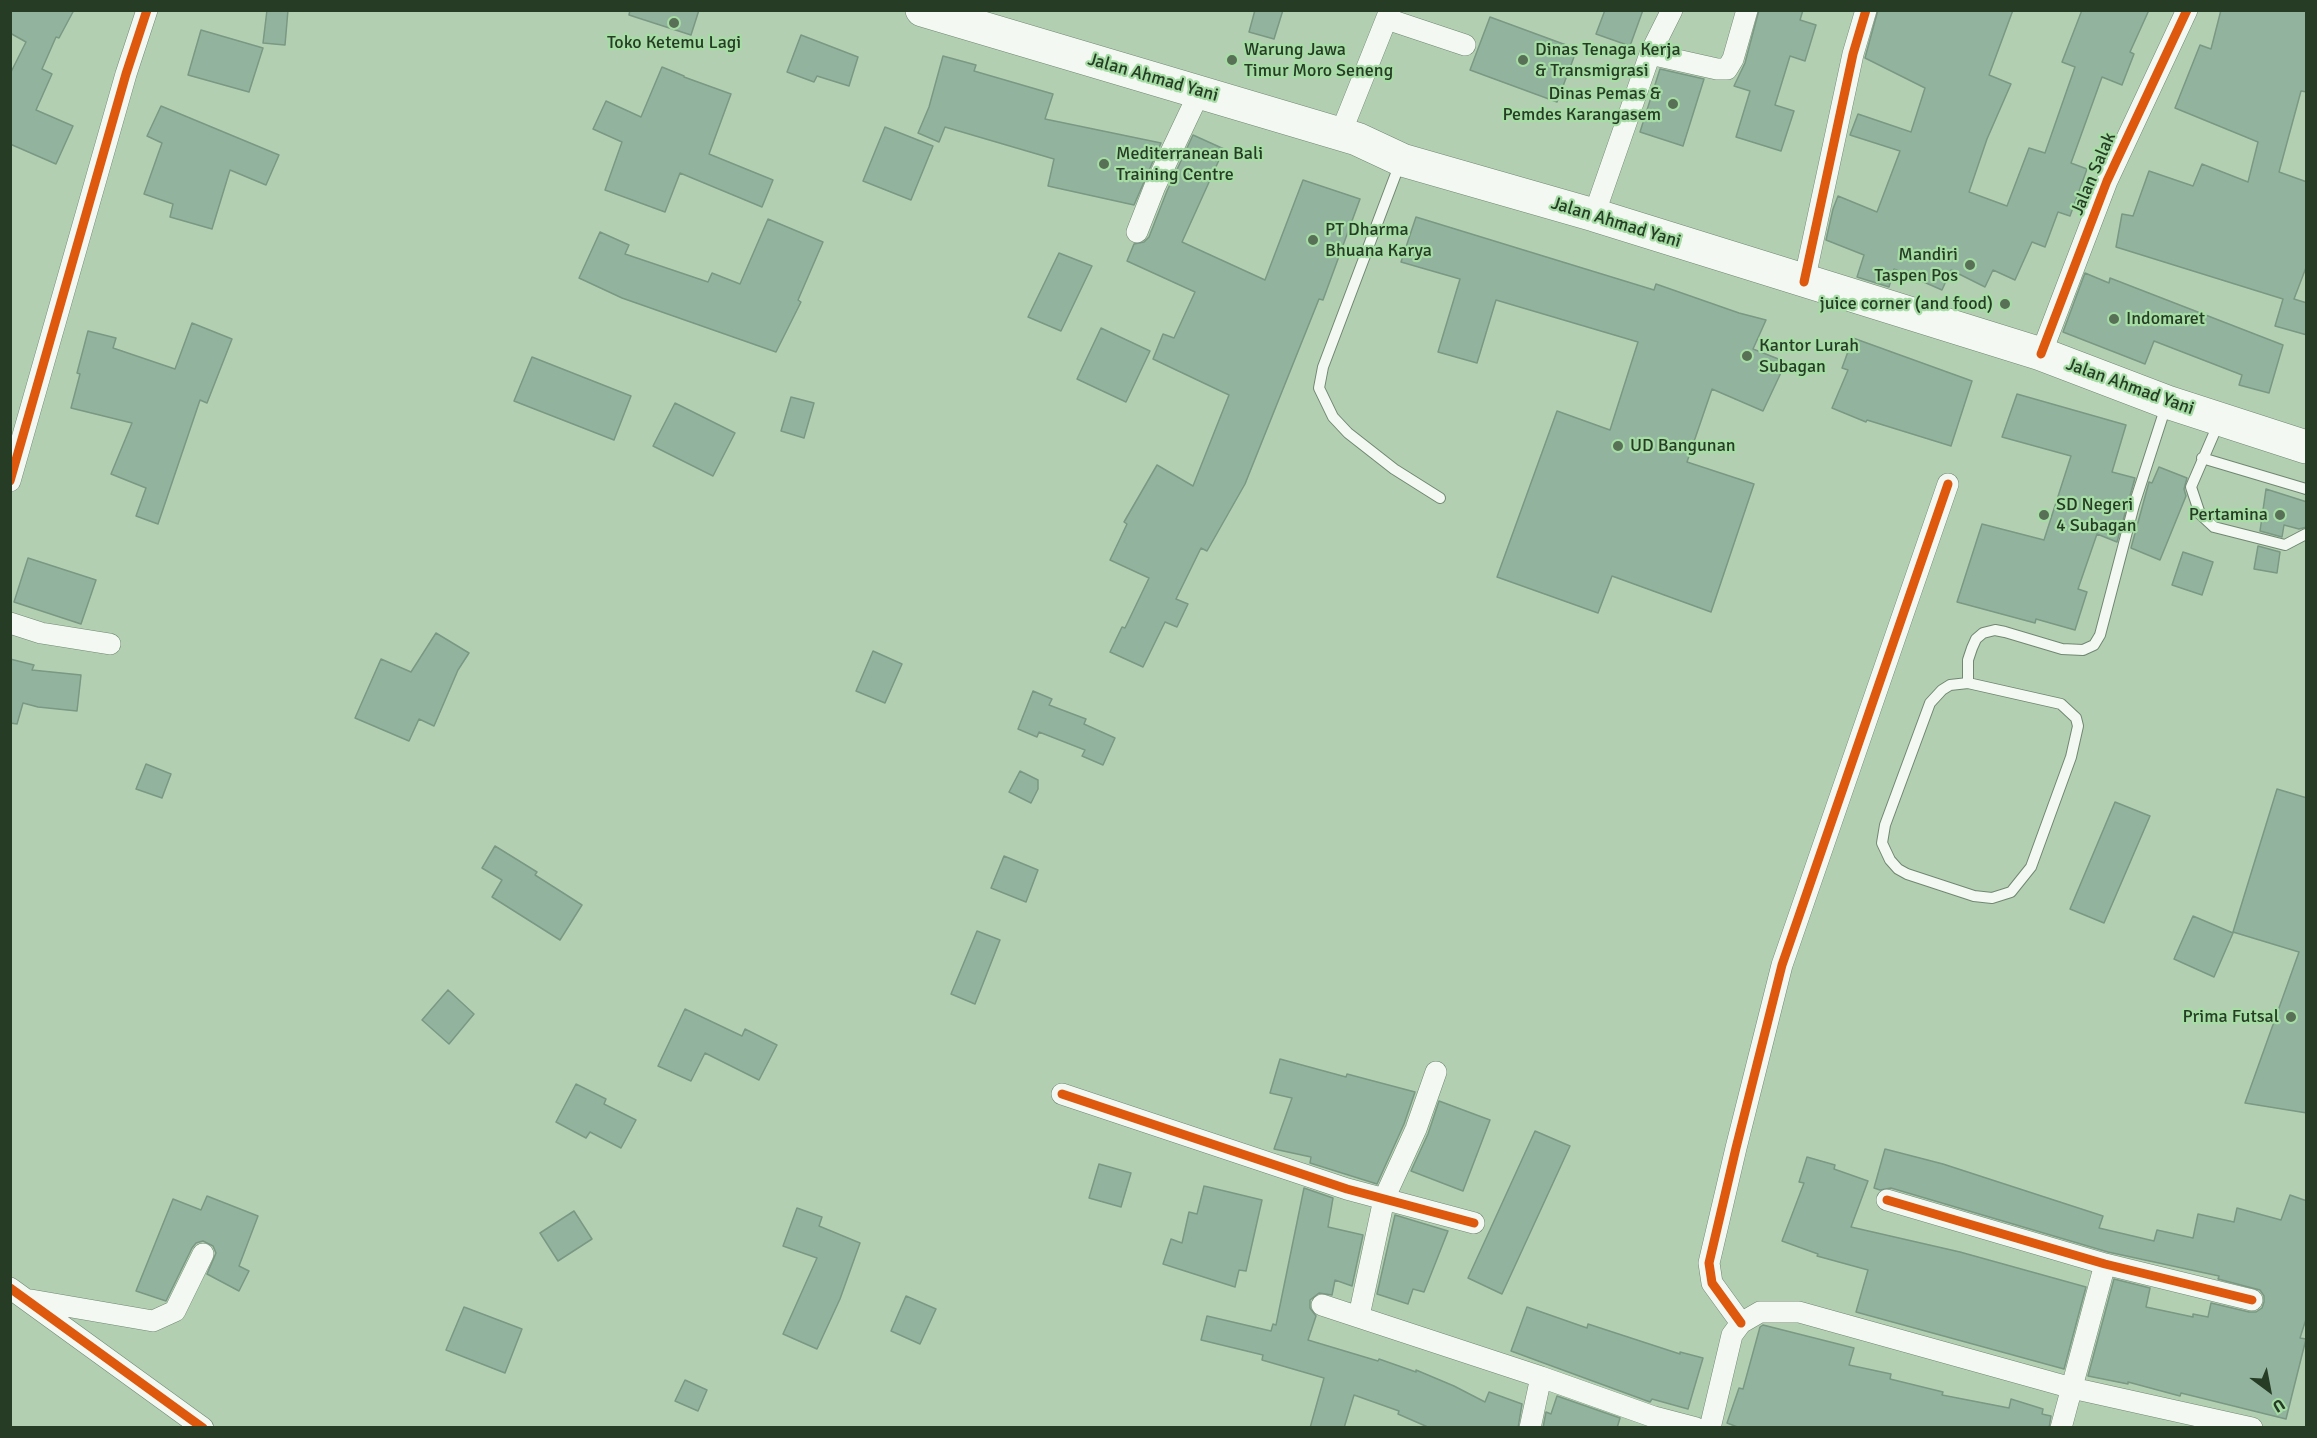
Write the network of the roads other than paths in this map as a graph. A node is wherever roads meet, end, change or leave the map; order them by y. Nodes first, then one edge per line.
1 (147, 10) edge
2 (1672, 10) edge
3 (1747, 10) edge
4 (1866, 10) edge
5 (2187, 10) edge
6 (939, 13) edge
7 (1389, 15) edge
8 (1466, 45) dead end
9 (1650, 54) junction
10 (1200, 91) junction
11 (1340, 135) junction
12 (1402, 160) junction
13 (1594, 215) junction
14 (1137, 232) dead end
15 (1804, 282) junction
16 (2041, 354) junction
17 (2167, 402) junction
18 (2220, 420) junction
19 (2307, 447) edge
20 (2202, 458) junction
21 (10, 481) edge
22 (1948, 484) dead end
23 (2307, 489) edge
24 (1440, 498) dead end
25 (2307, 534) edge
26 (10, 623) edge
27 (110, 644) dead end
28 (1968, 682) junction
29 (1436, 1072) dead end
30 (1062, 1094) dead end
31 (1384, 1199) junction
32 (1887, 1200) dead end
33 (1474, 1223) dead end
34 (203, 1254) dead end
35 (2105, 1264) junction
36 (17, 1294) edge
37 (2252, 1300) dead end
38 (1322, 1305) dead end
39 (1359, 1316) junction
40 (1741, 1323) junction
41 (1541, 1377) junction
42 (2072, 1388) junction
43 (203, 1428) edge
44 (1530, 1428) edge
45 (1696, 1428) edge
46 (1710, 1428) edge
47 (2061, 1428) edge
48 (2252, 1428) edge

1 - 21 street
2 - 9 street
3 - 9 street
4 - 15 street
5 - 16 street, Jalan Salak
6 - 10 highway, Jalan Ahmad Yani
7 - 8 street
7 - 11 street
9 - 13 street
10 - 11 highway, Jalan Ahmad Yani
10 - 14 street
11 - 12 highway, Jalan Ahmad Yani
12 - 13 highway, Jalan Ahmad Yani
12 - 24 lane
13 - 15 highway, Jalan Ahmad Yani
15 - 16 highway, Jalan Ahmad Yani
16 - 17 highway, Jalan Ahmad Yani
17 - 18 highway, Jalan Ahmad Yani
17 - 28 lane
18 - 19 highway, Jalan Ahmad Yani
18 - 20 lane
20 - 23 lane
20 - 25 lane
22 - 40 street
26 - 27 street
28 - 28 lane
29 - 31 street
30 - 31 street
31 - 33 street
31 - 39 street
32 - 35 street
34 - 36 street
35 - 37 street
35 - 42 street
36 - 43 street
38 - 39 street
39 - 41 street
40 - 42 street
40 - 46 street
41 - 44 street
41 - 45 street
42 - 47 street
42 - 48 street

